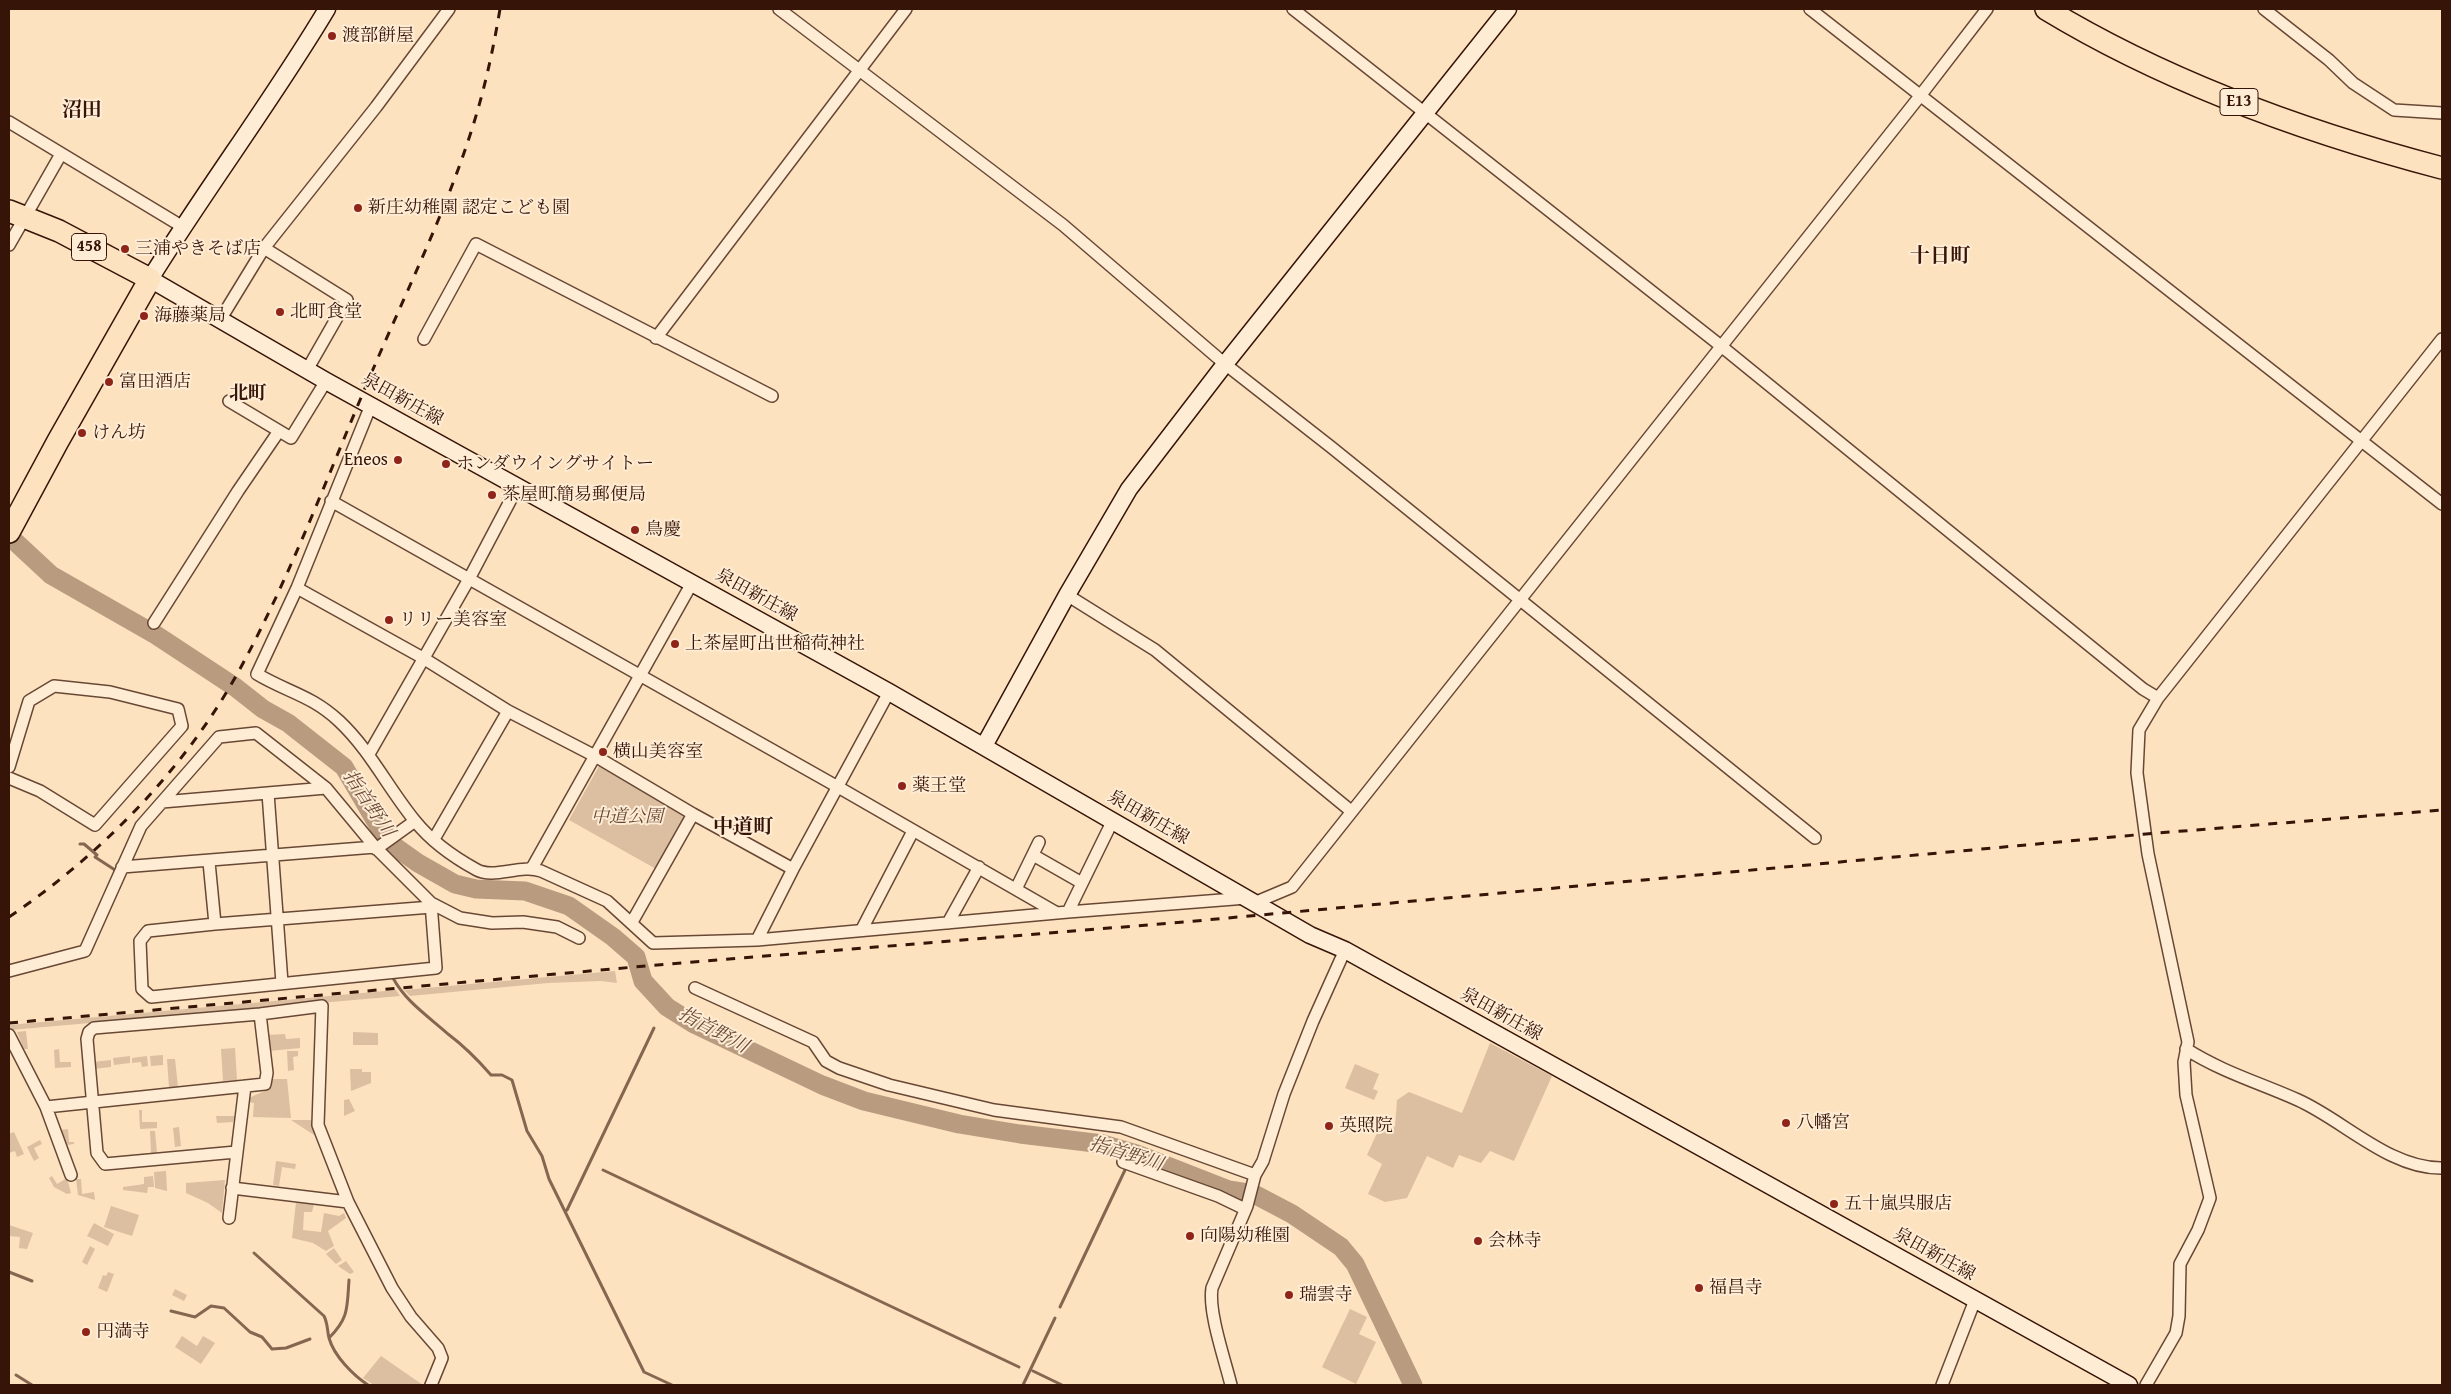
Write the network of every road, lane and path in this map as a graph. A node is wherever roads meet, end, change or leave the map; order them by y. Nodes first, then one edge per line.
1 (327, 9) edge
2 (449, 9) edge
3 (779, 9) edge
4 (906, 9) edge
5 (1294, 9) edge
6 (1508, 9) edge
7 (1810, 9) edge
8 (1987, 9) edge
9 (2046, 9) edge
10 (2264, 9) edge
11 (857, 70) junction
12 (1920, 96) junction
13 (1425, 113) junction
14 (2442, 114) edge
15 (9, 122) edge
16 (61, 154) junction
17 (2442, 168) edge
18 (17, 214) edge
19 (183, 227) junction
20 (9, 245) edge
21 (264, 248) junction
22 (150, 279) junction
23 (220, 320) junction
24 (656, 338) junction
25 (2442, 339) edge
26 (424, 340) dead end
27 (1721, 346) junction
28 (1225, 364) junction
29 (307, 370) junction
30 (326, 381) junction
31 (772, 396) dead end
32 (229, 401) dead end
33 (371, 405) junction
34 (279, 431) junction
35 (2361, 440) junction
36 (518, 486) junction
37 (331, 501) junction
38 (2442, 504) edge
39 (11, 528) edge
40 (469, 579) junction
41 (692, 583) junction
42 (297, 588) junction
43 (1067, 595) junction
44 (1520, 601) junction
45 (154, 623) dead end
46 (423, 658) junction
47 (640, 677) junction
48 (889, 692) junction
49 (2158, 698) junction
50 (508, 711) junction
51 (984, 746) junction
52 (369, 754) junction
53 (595, 756) junction
54 (9, 767) edge
55 (9, 778) edge
56 (838, 787) junction
57 (326, 788) junction
58 (268, 793) junction
59 (162, 802) junction
60 (1352, 811) junction
61 (693, 814) junction
62 (1113, 820) junction
63 (415, 821) junction
64 (913, 830) junction
65 (1815, 838) dead end
66 (434, 839) junction
67 (1039, 842) dead end
68 (375, 848) junction
69 (272, 855) junction
70 (1033, 855) junction
71 (209, 862) junction
72 (122, 867) junction
73 (532, 868) junction
74 (979, 868) junction
75 (793, 869) junction
76 (1082, 883) junction
77 (1016, 889) junction
78 (1250, 900) junction
79 (431, 905) junction
80 (1062, 912) junction
81 (278, 920) junction
82 (632, 922) junction
83 (948, 923) junction
84 (215, 924) junction
85 (862, 929) junction
86 (579, 938) dead end
87 (756, 940) junction
88 (1345, 950) junction
89 (9, 971) edge
90 (282, 982) junction
91 (696, 988) dead end
92 (260, 1014) junction
93 (9, 1035) edge
94 (2186, 1049) junction
95 (245, 1086) junction
96 (92, 1101) junction
97 (46, 1107) junction
98 (236, 1152) junction
99 (1123, 1162) dead end
100 (2442, 1168) edge
101 (71, 1175) dead end
102 (1255, 1175) junction
103 (232, 1188) junction
104 (348, 1202) junction
105 (1246, 1208) junction
106 (229, 1218) dead end
107 (1975, 1300) junction
108 (431, 1385) edge
109 (1231, 1385) edge
110 (1942, 1385) edge
111 (2129, 1385) edge
112 (2146, 1385) edge

1 - 19 main road
2 - 21 street
3 - 11 street
4 - 11 street
5 - 13 street
6 - 13 main road
7 - 12 street
8 - 12 street
9 - 17 highway, E13
10 - 14 street
11 - 24 street
11 - 28 street
12 - 27 street
12 - 35 street
13 - 27 street
13 - 28 main road
15 - 16 street
16 - 18 street
16 - 19 street
18 - 20 street
18 - 22 highway, 458
19 - 22 main road
21 - 23 street
21 - 29 street
22 - 23 main road, 泉田新庄線
22 - 39 highway
23 - 29 main road, 泉田新庄線
24 - 26 street
24 - 31 street
25 - 35 street
27 - 44 street
27 - 49 street
28 - 43 main road
28 - 44 street
29 - 30 main road, 泉田新庄線
30 - 33 main road, 泉田新庄線
30 - 34 street
32 - 34 street
33 - 36 main road, 泉田新庄線
33 - 37 street
34 - 45 street
35 - 38 street
35 - 49 street
36 - 40 street
36 - 41 main road, 泉田新庄線
37 - 40 street
37 - 42 street
40 - 46 street
40 - 47 street
41 - 47 street
41 - 48 main road, 泉田新庄線
42 - 46 street
42 - 52 street
43 - 51 main road
43 - 60 street
44 - 60 street
44 - 65 street
46 - 50 street
46 - 52 street
47 - 53 street
47 - 56 street
48 - 51 main road, 泉田新庄線
48 - 56 street
49 - 94 street
50 - 53 street
50 - 66 street
51 - 62 main road, 泉田新庄線
52 - 63 street
53 - 61 street
53 - 73 street
54 - 55 street
56 - 64 street
56 - 75 street
57 - 58 street
57 - 59 street
57 - 68 street
58 - 59 street
58 - 69 street
59 - 72 street
60 - 78 street
61 - 75 street
61 - 82 street
62 - 76 street
62 - 78 main road, 泉田新庄線
63 - 66 street
63 - 68 street
64 - 74 street
64 - 85 street
66 - 73 street
67 - 70 street
68 - 69 street
68 - 79 street
69 - 71 street
69 - 81 street
70 - 76 street
70 - 77 street
71 - 72 street
71 - 84 street
72 - 89 street
73 - 82 street
74 - 77 street
74 - 83 street
75 - 87 street
76 - 80 street
77 - 80 street
78 - 80 street
78 - 88 main road, 泉田新庄線
79 - 81 street
79 - 86 street
79 - 90 street
80 - 83 street
81 - 84 street
81 - 90 street
82 - 87 street
83 - 85 street
84 - 90 street
85 - 87 street
88 - 102 street
88 - 107 main road, 泉田新庄線
91 - 102 street
92 - 95 street
92 - 96 street
92 - 104 street
93 - 97 street
94 - 100 street
94 - 112 street
95 - 96 street
95 - 98 street
96 - 97 street
96 - 98 street
97 - 101 street
98 - 103 street
99 - 105 street
102 - 105 street
103 - 104 street
103 - 106 street
104 - 108 street
105 - 109 street
107 - 110 street
107 - 111 main road, 泉田新庄線

